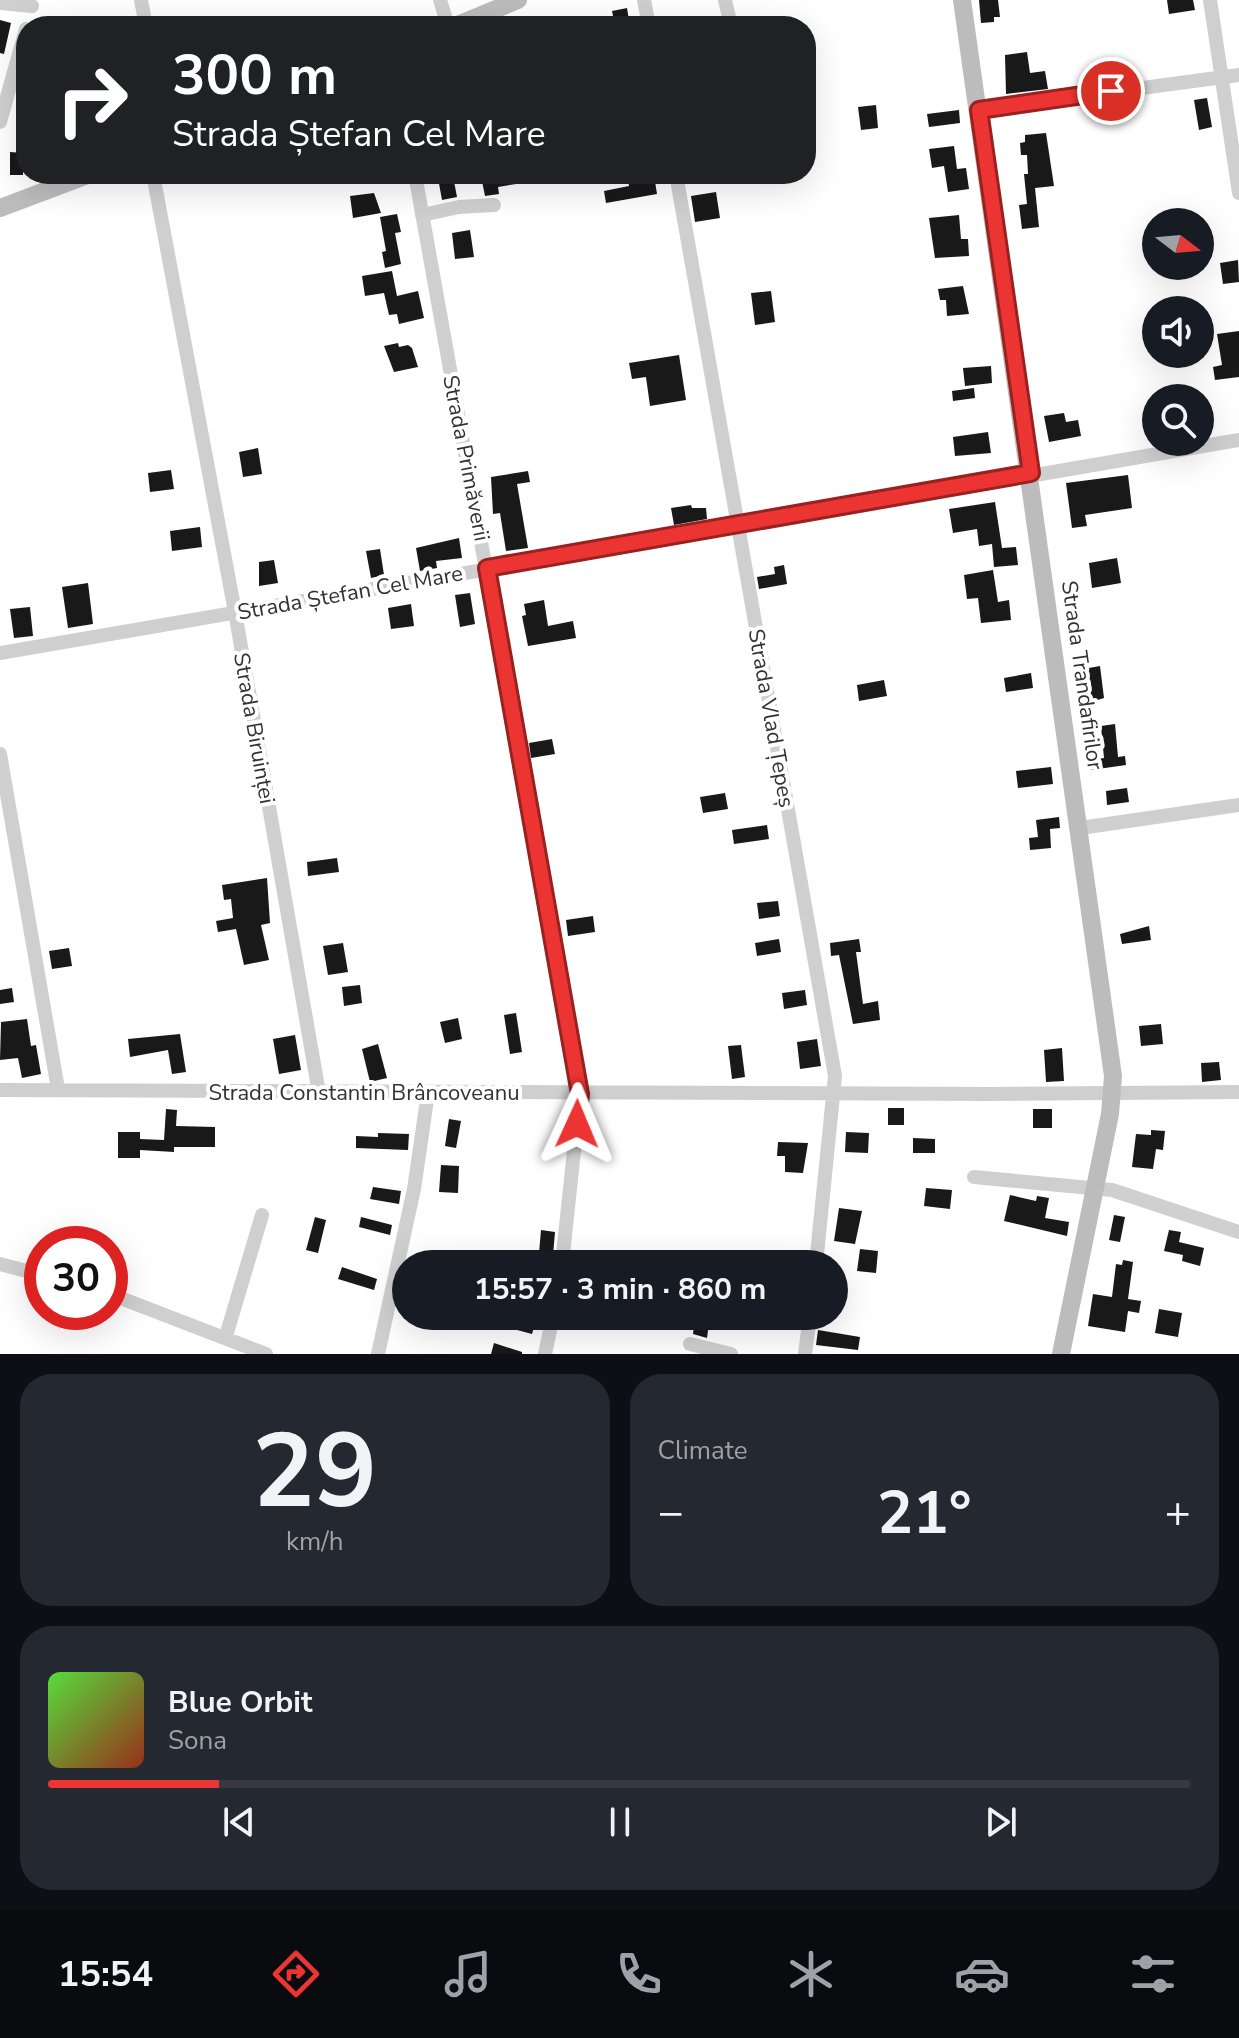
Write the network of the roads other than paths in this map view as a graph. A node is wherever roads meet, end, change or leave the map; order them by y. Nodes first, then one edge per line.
1 (518, 0) edge
2 (962, 0) edge
3 (1210, 0) edge
4 (0, 3) edge
5 (33, 3) edge
6 (479, 16) edge
7 (16, 64) edge
8 (1239, 75) edge
9 (1221, 77) junction
10 (979, 110) junction
11 (0, 122) edge
12 (64, 184) edge
13 (155, 184) edge
14 (417, 184) edge
15 (678, 184) edge
16 (1239, 193) edge
17 (494, 205) dead end
18 (0, 208) edge
19 (422, 215) junction
20 (1239, 440) edge
21 (1031, 473) junction
22 (738, 525) junction
23 (487, 568) junction
24 (235, 612) junction
25 (0, 653) edge
26 (0, 754) edge
27 (1239, 805) edge
28 (1080, 828) junction
29 (58, 1089) junction
30 (0, 1090) edge
31 (1239, 1092) edge
32 (319, 1093) junction
33 (428, 1093) junction
34 (1113, 1093) junction
35 (580, 1094) junction
36 (835, 1094) junction
37 (974, 1177) dead end
38 (1096, 1188) junction
39 (262, 1215) dead end
40 (1239, 1232) edge
41 (563, 1250) edge
42 (818, 1250) edge
43 (0, 1264) edge
44 (24, 1270) edge
45 (128, 1301) edge
46 (550, 1330) edge
47 (808, 1330) edge
48 (226, 1336) junction
49 (690, 1344) dead end
50 (266, 1354) edge
51 (378, 1354) edge
52 (545, 1354) edge
53 (731, 1354) edge
54 (805, 1354) edge
55 (1061, 1354) edge

1 - 6 main road
2 - 10 main road, Strada Trandafirilor
3 - 9 street
4 - 5 street
7 - 11 street
8 - 9 street
9 - 10 street
9 - 16 street
10 - 21 main road, Strada Trandafirilor
12 - 18 main road
13 - 24 street, Strada Biruinței
14 - 19 street, Strada Primăverii
15 - 22 street, Strada Vlad Țepeș
17 - 19 street
19 - 23 street, Strada Primăverii
20 - 21 street, Strada Ștefan Cel Mare
21 - 22 street, Strada Ștefan Cel Mare
21 - 28 main road, Strada Trandafirilor
22 - 23 street, Strada Ștefan Cel Mare
22 - 36 street, Strada Vlad Țepeș
23 - 24 street, Strada Ștefan Cel Mare
23 - 35 street, Strada Primăverii
24 - 25 street, Strada Ștefan Cel Mare
24 - 32 street, Strada Biruinței
26 - 29 street
27 - 28 street
28 - 34 main road, Strada Trandafirilor
29 - 30 street, Strada Constantin Brâncoveanu
29 - 32 street, Strada Constantin Brâncoveanu
31 - 34 street, Strada Constantin Brâncoveanu
32 - 33 street, Strada Constantin Brâncoveanu
33 - 35 street, Strada Constantin Brâncoveanu
33 - 51 street
34 - 36 street, Strada Constantin Brâncoveanu
34 - 38 main road, Strada Trandafirilor
35 - 36 street, Strada Constantin Brâncoveanu
35 - 41 street, Strada Primăverii
36 - 42 street, Strada Vlad Țepeș
37 - 38 street
38 - 40 street
38 - 55 main road, Strada Trandafirilor
39 - 48 street
43 - 44 street
45 - 48 street
46 - 52 street
47 - 54 street
48 - 50 street
49 - 53 street

